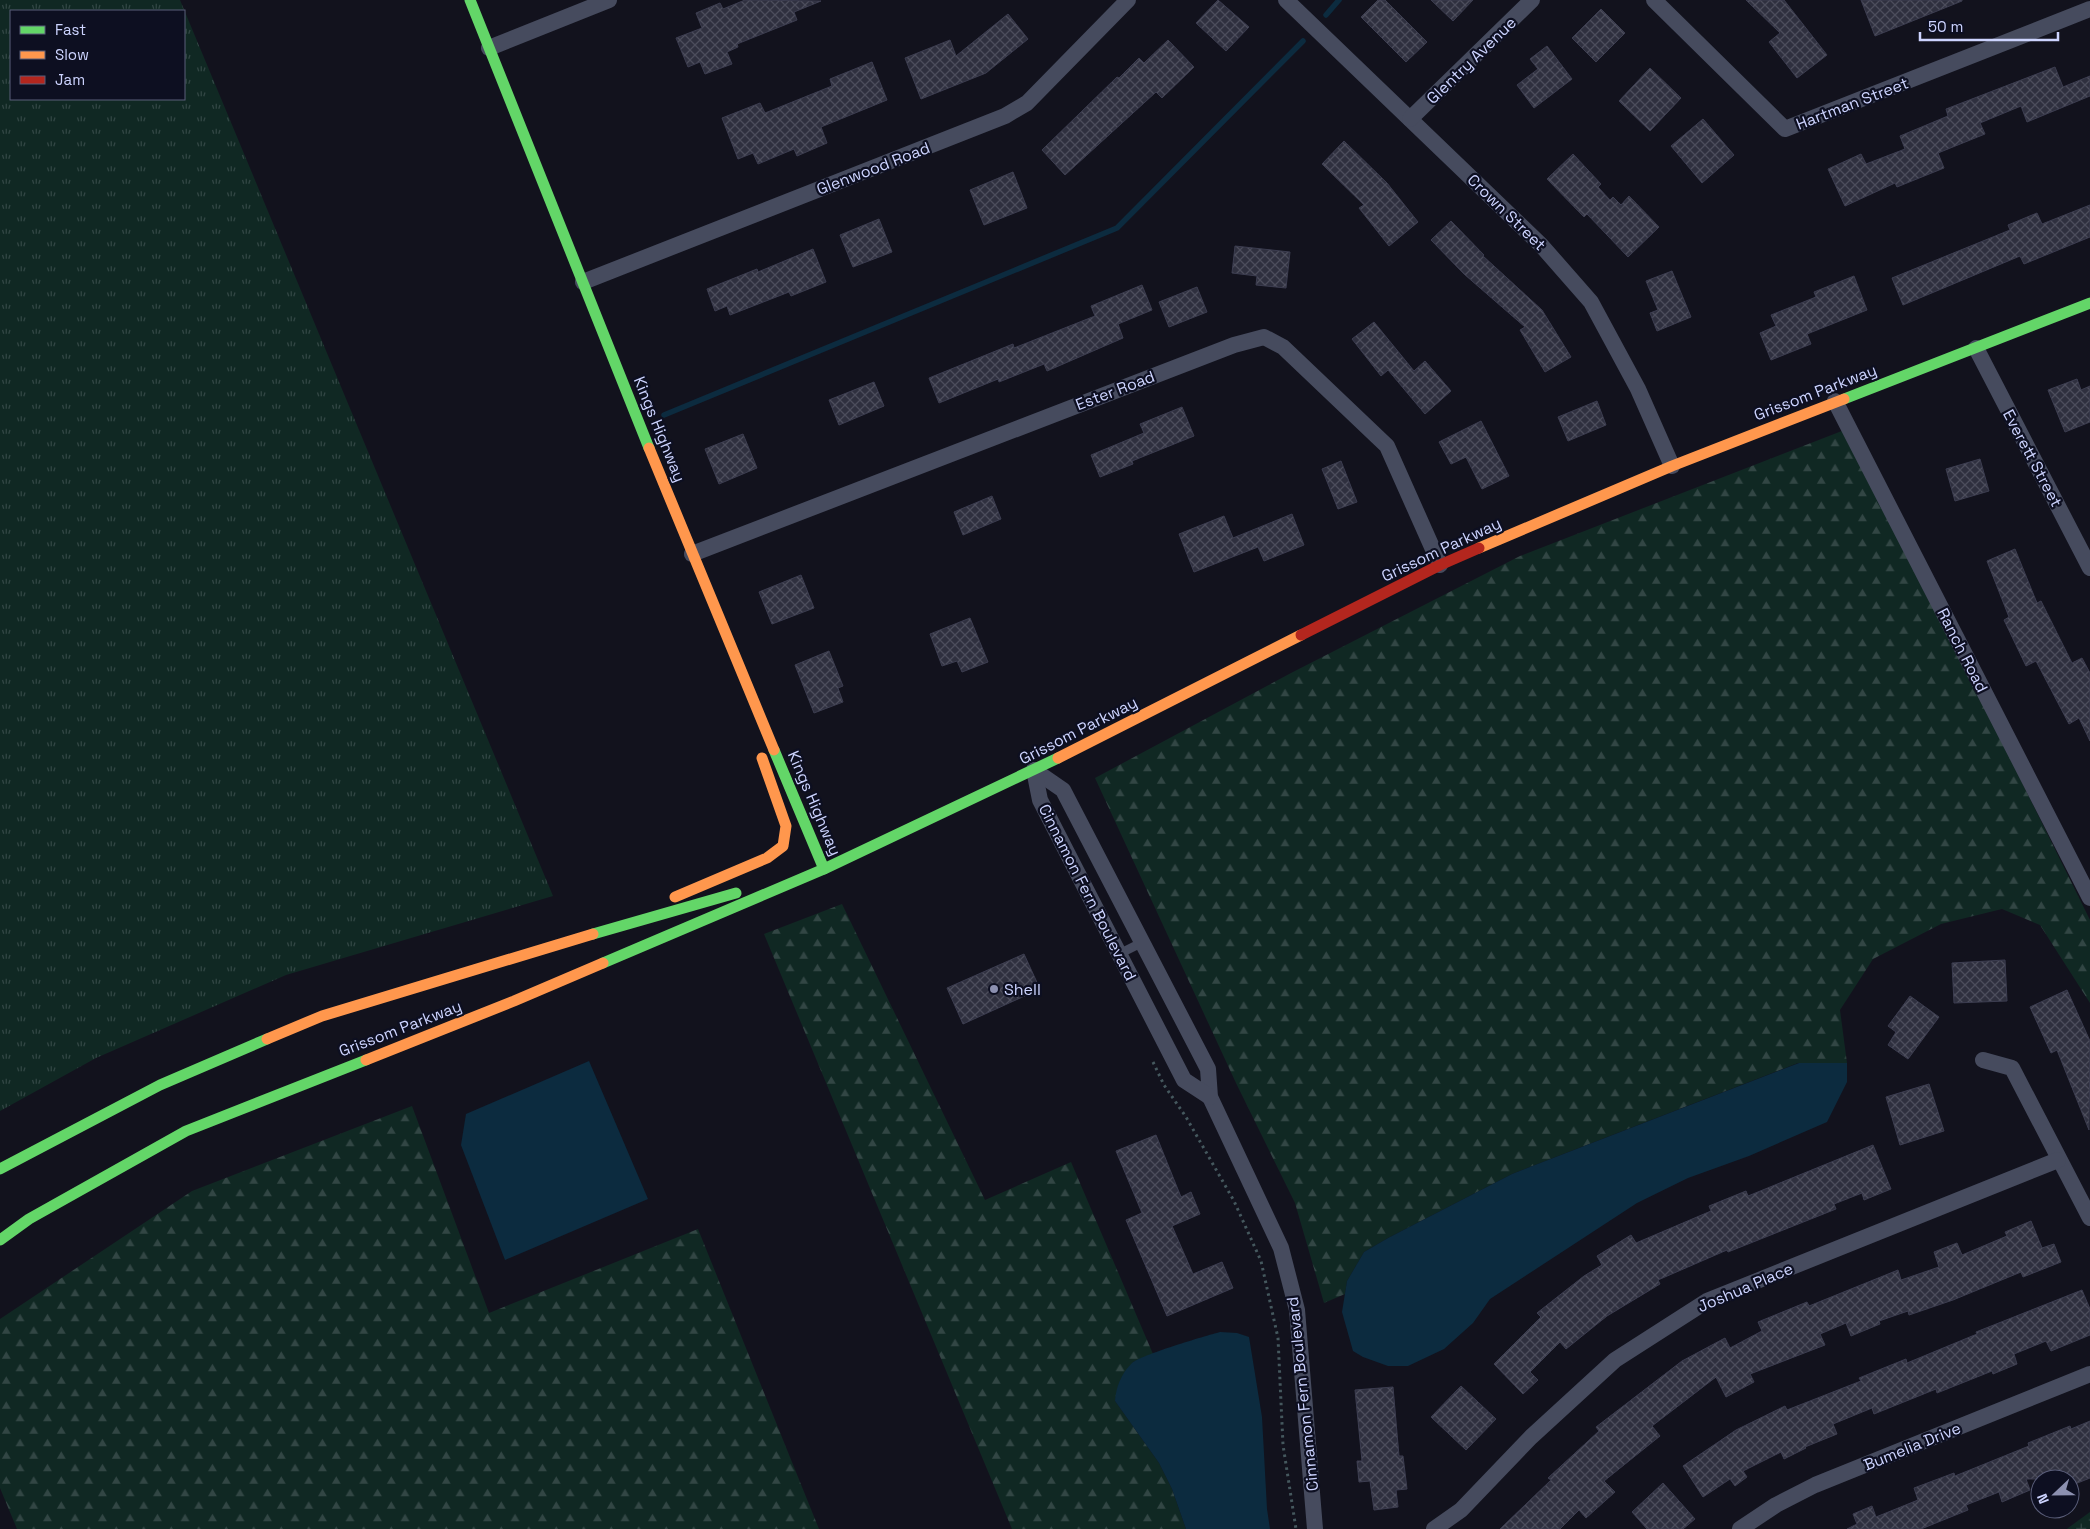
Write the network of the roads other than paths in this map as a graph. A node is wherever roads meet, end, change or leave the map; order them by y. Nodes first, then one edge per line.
1 (470, 0) edge
2 (609, 0) edge
3 (1128, 0) edge
4 (1286, 0) edge
5 (1532, 0) edge
6 (1654, 0) edge
7 (2090, 9) edge
8 (489, 48) junction
9 (1410, 119) junction
10 (583, 282) junction
11 (2090, 303) edge
12 (1976, 348) junction
13 (1835, 401) junction
14 (1672, 466) junction
15 (692, 554) junction
16 (1440, 565) junction
17 (2090, 568) edge
18 (747, 684) junction
19 (748, 719) dead end
20 (758, 746) dead end
21 (1034, 770) junction
22 (824, 869) junction
23 (2090, 898) edge
24 (626, 924) junction
25 (1143, 942) junction
26 (1119, 954) junction
27 (1983, 1060) dead end
28 (1210, 1097) junction
29 (2058, 1160) junction
30 (0, 1169) edge
31 (2090, 1218) edge
32 (0, 1240) edge
33 (2090, 1374) edge
34 (1315, 1529) edge
35 (1434, 1529) edge
36 (1740, 1529) edge

1 - 8 main road, Kings Highway
2 - 8 street
3 - 10 street, Glenwood Road
4 - 9 street, Crown Street
5 - 9 street, Glentry Avenue
6 - 7 street, Hartman Street
8 - 10 main road, Kings Highway
9 - 14 street, Crown Street
10 - 15 main road, Kings Highway
11 - 12 main road, Grissom Parkway
12 - 13 main road, Grissom Parkway
12 - 17 street, Everett Street
13 - 14 main road, Grissom Parkway
13 - 23 street, Ranch Road
14 - 16 main road, Grissom Parkway
15 - 16 street, Ester Road
15 - 18 main road, Kings Highway
16 - 21 main road, Grissom Parkway
18 - 19 main road
18 - 22 main road, Kings Highway
20 - 24 main road
21 - 22 main road, Grissom Parkway
21 - 25 street, Cinnamon Fern Boulevard
21 - 26 street, Cinnamon Fern Boulevard
22 - 24 main road, Grissom Parkway
22 - 32 main road, Grissom Parkway
24 - 30 main road, Grissom Parkway
25 - 26 lane
25 - 28 street, Cinnamon Fern Boulevard
26 - 28 street, Cinnamon Fern Boulevard
27 - 29 street
28 - 34 street, Cinnamon Fern Boulevard
29 - 31 street
29 - 35 street, Joshua Place
33 - 36 street, Bumelia Drive

